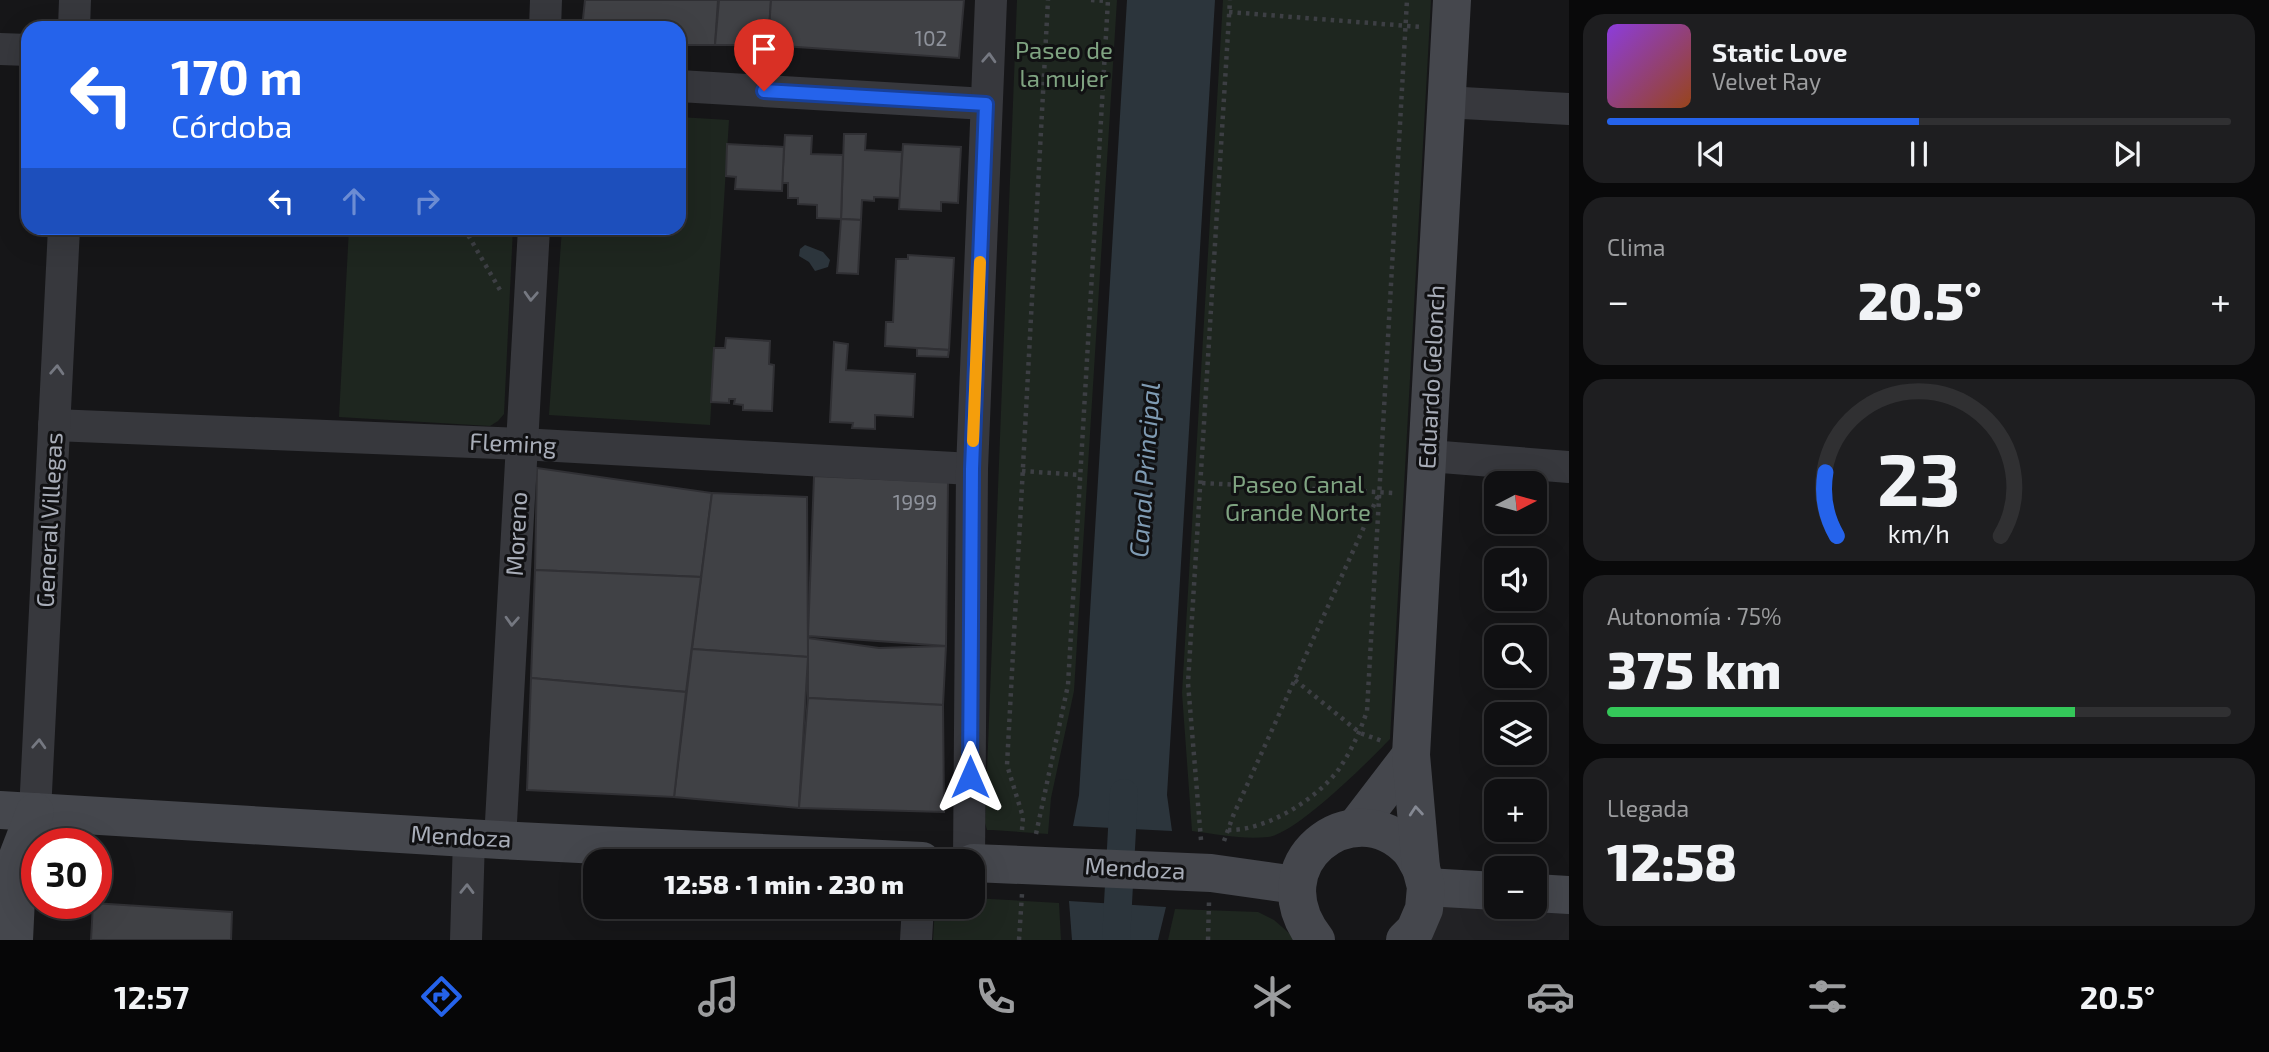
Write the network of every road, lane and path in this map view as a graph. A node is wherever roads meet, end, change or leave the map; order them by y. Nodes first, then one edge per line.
1 (75, 0) edge
2 (546, 0) edge
3 (991, 0) edge
4 (1048, 0) edge
5 (1091, 0) edge
6 (1108, 0) edge
7 (1230, 0) edge
8 (1407, 0) edge
9 (1229, 12) junction
10 (1451, 15) edge
11 (74, 21) edge
12 (545, 21) edge
13 (1405, 25) junction
14 (0, 49) edge
15 (21, 50) edge
16 (686, 86) edge
17 (1446, 102) junction
18 (986, 104) junction
19 (1569, 109) edge
20 (64, 235) edge
21 (468, 235) edge
22 (534, 235) edge
23 (504, 300) dead end
24 (54, 425) junction
25 (522, 444) junction
26 (1429, 456) junction
27 (1569, 467) edge
28 (972, 469) junction
29 (1023, 471) junction
30 (1080, 475) junction
31 (1202, 482) junction
32 (1380, 492) junction
33 (1426, 496) junction
34 (1295, 680) junction
35 (1360, 733) junction
36 (1401, 749) junction
37 (18, 811) edge
38 (1355, 828) junction
39 (1228, 830) junction
40 (484, 839) junction
41 (683, 849) edge
42 (971, 849) edge
43 (1212, 851) junction
44 (1037, 853) junction
45 (985, 860) edge
46 (1423, 877) junction
47 (1296, 885) junction
48 (1484, 889) edge
49 (1547, 894) edge
50 (1569, 895) edge
51 (917, 919) edge
52 (1411, 937) edge
53 (13, 940) edge
54 (466, 940) edge
55 (916, 940) edge
56 (1019, 940) edge
57 (1316, 940) edge

1 - 11 street
2 - 12 street
18 -> 3 street
4 - 29 path
5 - 6 path
6 - 30 path
7 - 9 path
8 - 13 path
9 - 13 path
9 - 31 path
10 - 13 path
10 - 17 main road, Eduardo Gelonch
13 - 32 path
14 - 15 street
16 - 18 street
17 - 19 street
17 - 26 main road, Eduardo Gelonch
18 - 28 street
24 -> 20 street, General Villegas
21 - 23 path
22 -> 25 street, Moreno
24 - 25 street, Fleming
37 -> 24 street, General Villegas
25 - 28 street, Fleming
25 -> 40 street, Moreno
26 - 27 street
26 - 33 main road, Eduardo Gelonch
28 - 42 street
29 - 30 path
29 - 44 path
30 - 44 path
31 - 32 path
31 - 43 path
32 - 33 path
32 - 34 path
32 - 35 path
33 - 36 main road, Eduardo Gelonch
34 - 35 path
34 - 39 path
35 - 36 path
35 - 39 path
36 - 38 main road
46 -> 36 main road, Eduardo Gelonch
37 - 40 main road, Mendoza
37 - 53 main road
38 - 46 main road
38 - 47 main road
39 - 43 path
40 - 41 main road, Mendoza
54 -> 40 street, Moreno
43 - 44 main road, Mendoza
43 - 47 main road, Mendoza
44 - 45 main road, Mendoza
44 - 56 path
46 - 48 main road
46 - 52 main road
47 - 57 main road
49 - 50 main road
51 - 55 street

